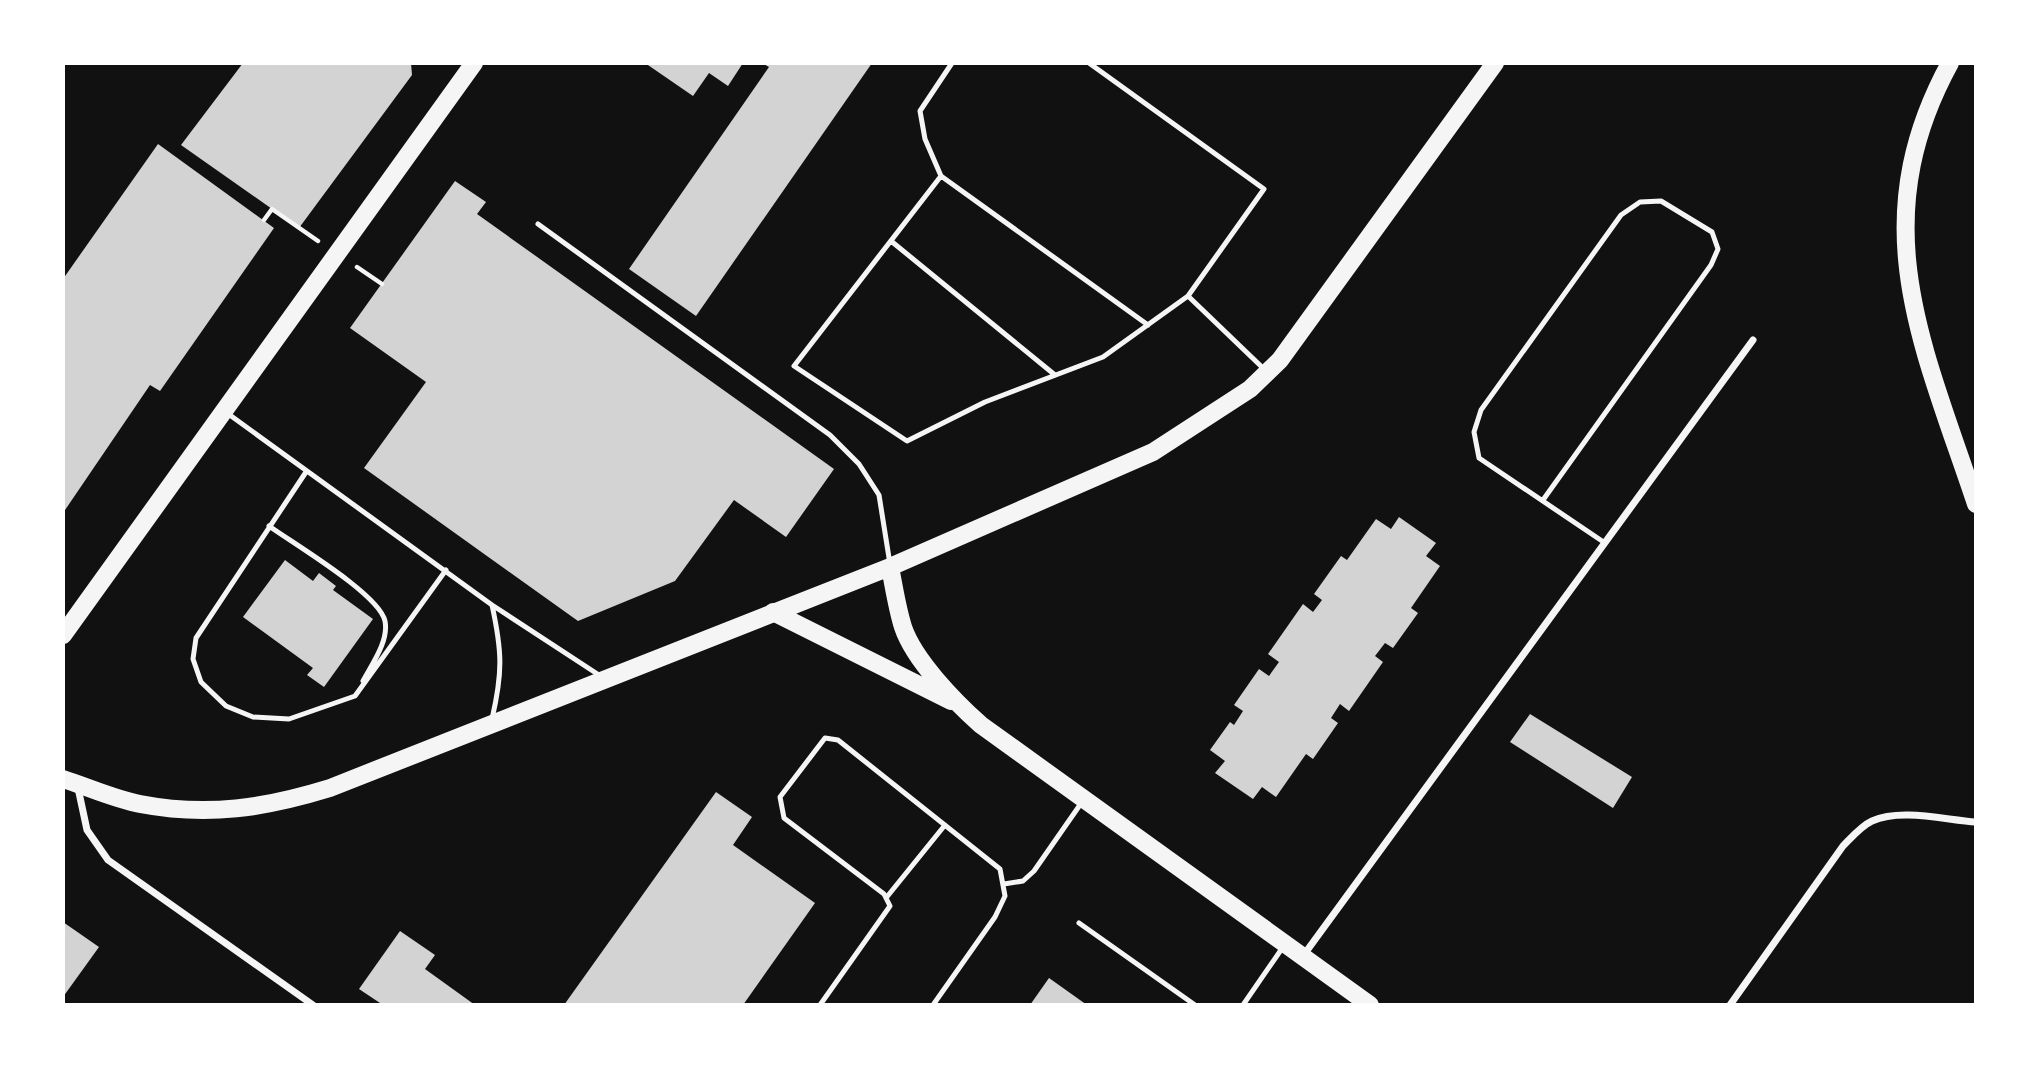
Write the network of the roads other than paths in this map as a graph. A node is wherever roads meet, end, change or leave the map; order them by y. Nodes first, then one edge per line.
1 (474, 63) edge
2 (952, 63) edge
3 (1089, 63) edge
4 (1495, 63) edge
5 (1950, 63) edge
6 (941, 176) junction
7 (538, 224) dead end
8 (891, 241) junction
9 (1188, 296) junction
10 (1148, 325) junction
11 (1753, 340) dead end
12 (1267, 373) junction
13 (1055, 375) junction
14 (225, 411) junction
15 (306, 472) junction
16 (1543, 500) junction
17 (1976, 504) edge
18 (269, 526) junction
19 (1605, 543) junction
20 (890, 567) junction
21 (446, 570) junction
22 (492, 605) junction
23 (773, 612) junction
24 (63, 635) edge
25 (604, 678) junction
26 (355, 696) junction
27 (959, 705) junction
28 (491, 723) junction
29 (70, 781) edge
30 (1084, 799) junction
31 (1976, 822) edge
32 (945, 825) junction
33 (1004, 884) junction
34 (886, 898) junction
35 (1079, 923) dead end
36 (1285, 944) junction
37 (1303, 956) junction
38 (307, 1003) edge
39 (820, 1005) edge
40 (933, 1005) edge
41 (1195, 1005) edge
42 (1242, 1005) edge
43 (1370, 1005) edge
44 (1730, 1005) edge

1 - 14 main road
2 - 6 lane
3 - 9 lane
4 - 12 main road
5 - 17 main road
6 - 8 lane
6 - 10 lane
7 - 20 lane
8 - 13 lane
8 - 13 lane
9 - 10 lane
9 - 12 lane
10 - 13 lane
11 - 19 street
12 - 20 main road
14 - 15 lane
14 - 24 main road
15 - 18 lane
15 - 21 lane
16 - 16 lane
16 - 19 lane
18 - 26 lane
18 - 26 lane
19 - 37 street
20 - 23 main road
20 - 27 main road
21 - 22 lane
21 - 26 lane
22 - 25 lane
22 - 28 lane
23 - 25 main road
23 - 27 main road
25 - 28 main road
27 - 30 main road
28 - 29 main road
29 - 38 street
30 - 33 lane
30 - 36 main road
31 - 44 street
32 - 33 lane
32 - 34 lane
32 - 34 lane
33 - 40 lane
34 - 39 lane
35 - 41 lane
36 - 37 main road
36 - 42 lane
37 - 43 main road

